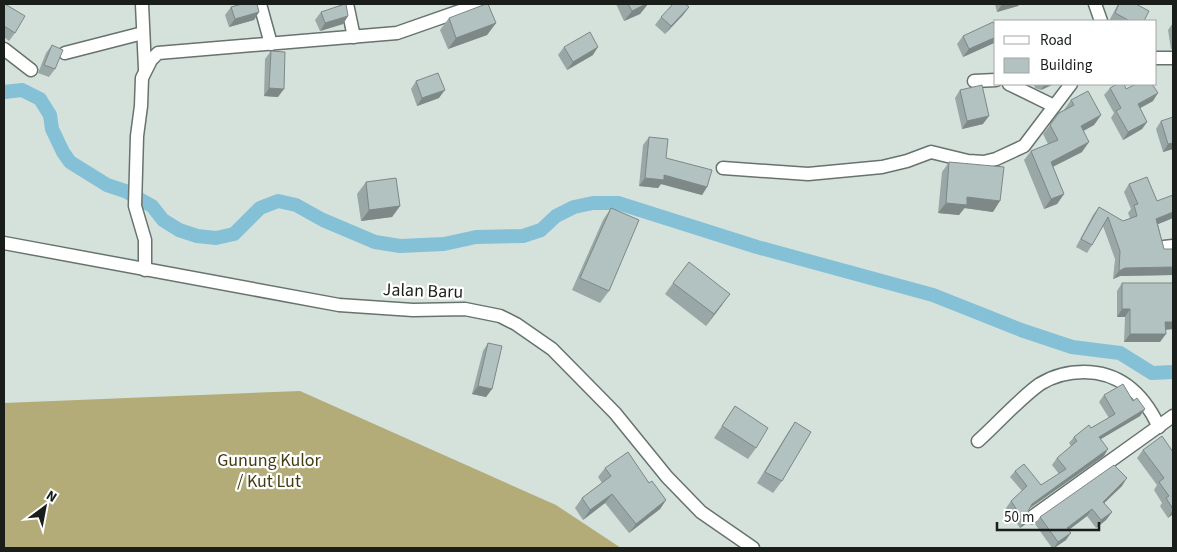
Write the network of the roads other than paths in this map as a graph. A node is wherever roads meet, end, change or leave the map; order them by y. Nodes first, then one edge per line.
1 (142, 4) edge
2 (260, 4) edge
3 (347, 4) edge
4 (480, 4) edge
5 (1095, 4) edge
6 (1101, 20) edge
7 (143, 33) junction
8 (354, 37) junction
9 (271, 44) junction
10 (4, 49) edge
11 (65, 52) edge
12 (1157, 58) edge
13 (1173, 58) edge
14 (145, 69) junction
15 (31, 70) dead end
16 (994, 80) edge
17 (974, 82) dead end
18 (1011, 85) edge
19 (1070, 85) edge
20 (1054, 106) junction
21 (723, 168) dead end
22 (4, 243) edge
23 (144, 270) junction
24 (1173, 416) edge
25 (1159, 427) junction
26 (978, 441) dead end
27 (1032, 517) edge
28 (753, 548) edge

1 - 7 street
2 - 9 street
3 - 8 street
4 - 8 street
5 - 6 street
7 - 11 street
7 - 14 street
8 - 9 street
9 - 14 street
10 - 15 street
12 - 13 street
14 - 23 street
16 - 17 street
18 - 20 street
19 - 20 street
20 - 21 street
22 - 23 street, Jalan Baru
23 - 28 street, Jalan Baru
24 - 25 street
25 - 26 street
25 - 27 street

